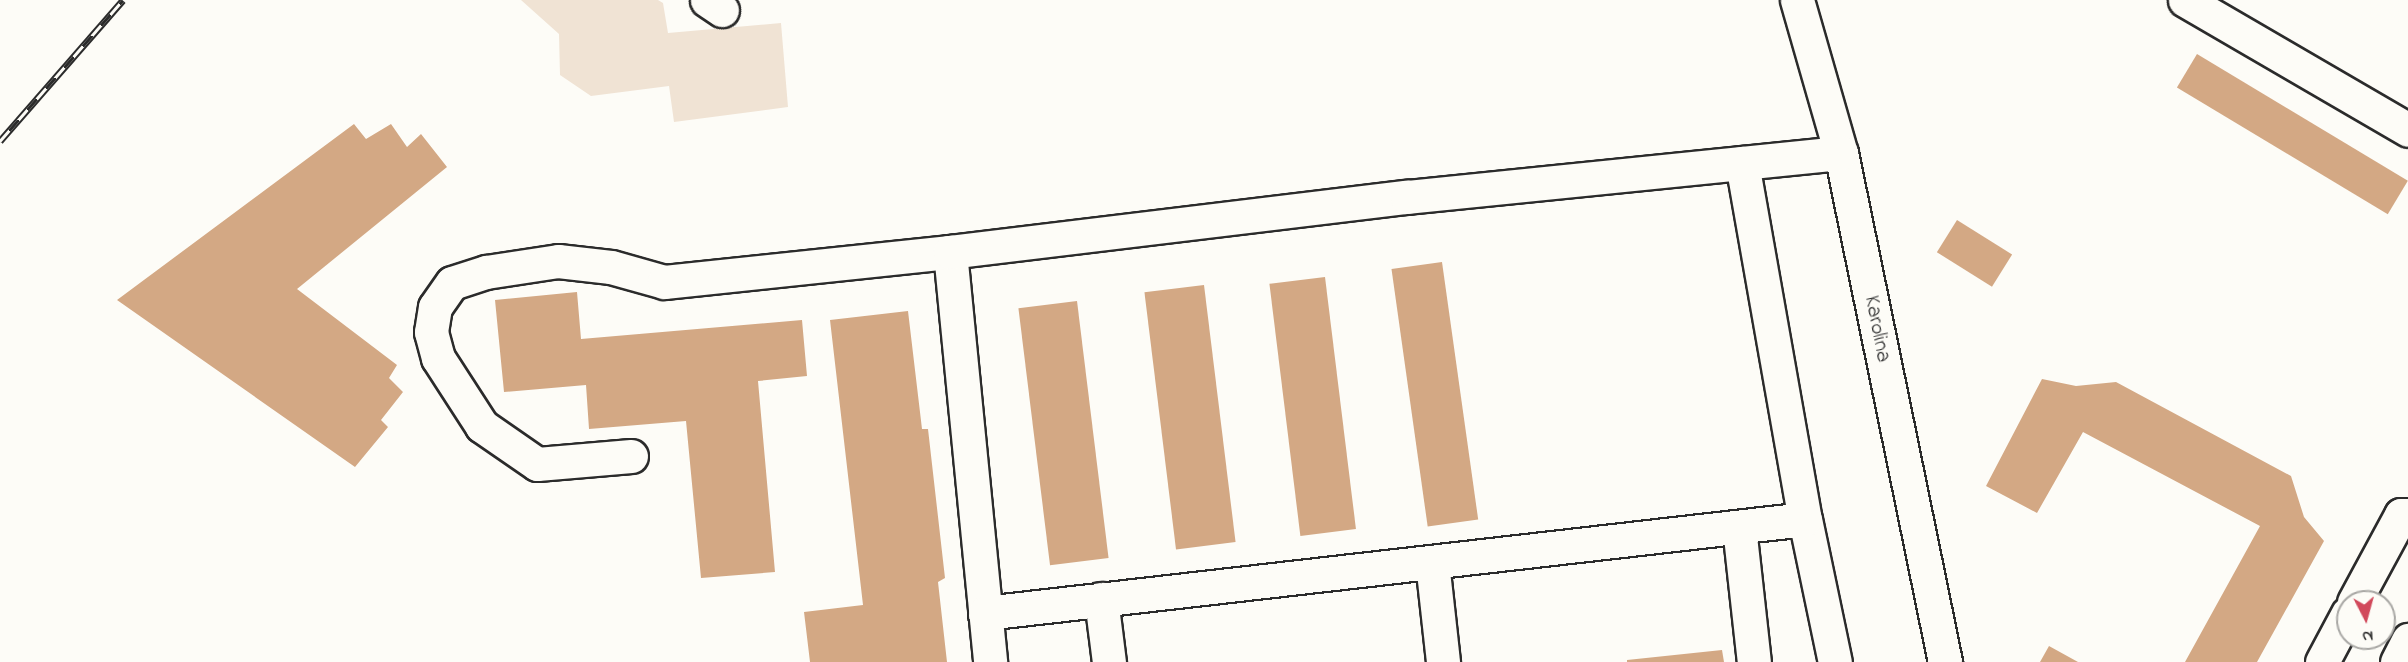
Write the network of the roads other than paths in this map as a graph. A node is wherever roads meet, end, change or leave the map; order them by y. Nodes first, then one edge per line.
1 (1797, 0) edge
2 (2185, 0) edge
3 (2408, 130) edge
4 (1841, 153) junction
5 (1742, 163) junction
6 (950, 252) junction
7 (631, 456) dead end
8 (2408, 514) edge
9 (1805, 519) junction
10 (1739, 527) junction
11 (1432, 562) junction
12 (2360, 590) edge
13 (1101, 599) junction
14 (985, 613) junction
15 (2336, 636) edge
16 (2408, 640) edge
17 (990, 662) edge
18 (1109, 662) edge
19 (1443, 662) edge
20 (1754, 662) edge
21 (1835, 662) edge
22 (1945, 662) edge
23 (2322, 662) edge
24 (2397, 662) edge

1 - 4 street, Karolina
2 - 3 street
4 - 5 street
4 - 22 street, Karolina
5 - 6 street
5 - 9 street
6 - 7 street
6 - 14 street
8 - 12 street
9 - 10 street
9 - 21 street
10 - 11 street
10 - 20 street
11 - 13 street
11 - 19 street
13 - 14 street
13 - 18 street
14 - 17 street
15 - 23 street
16 - 24 street

